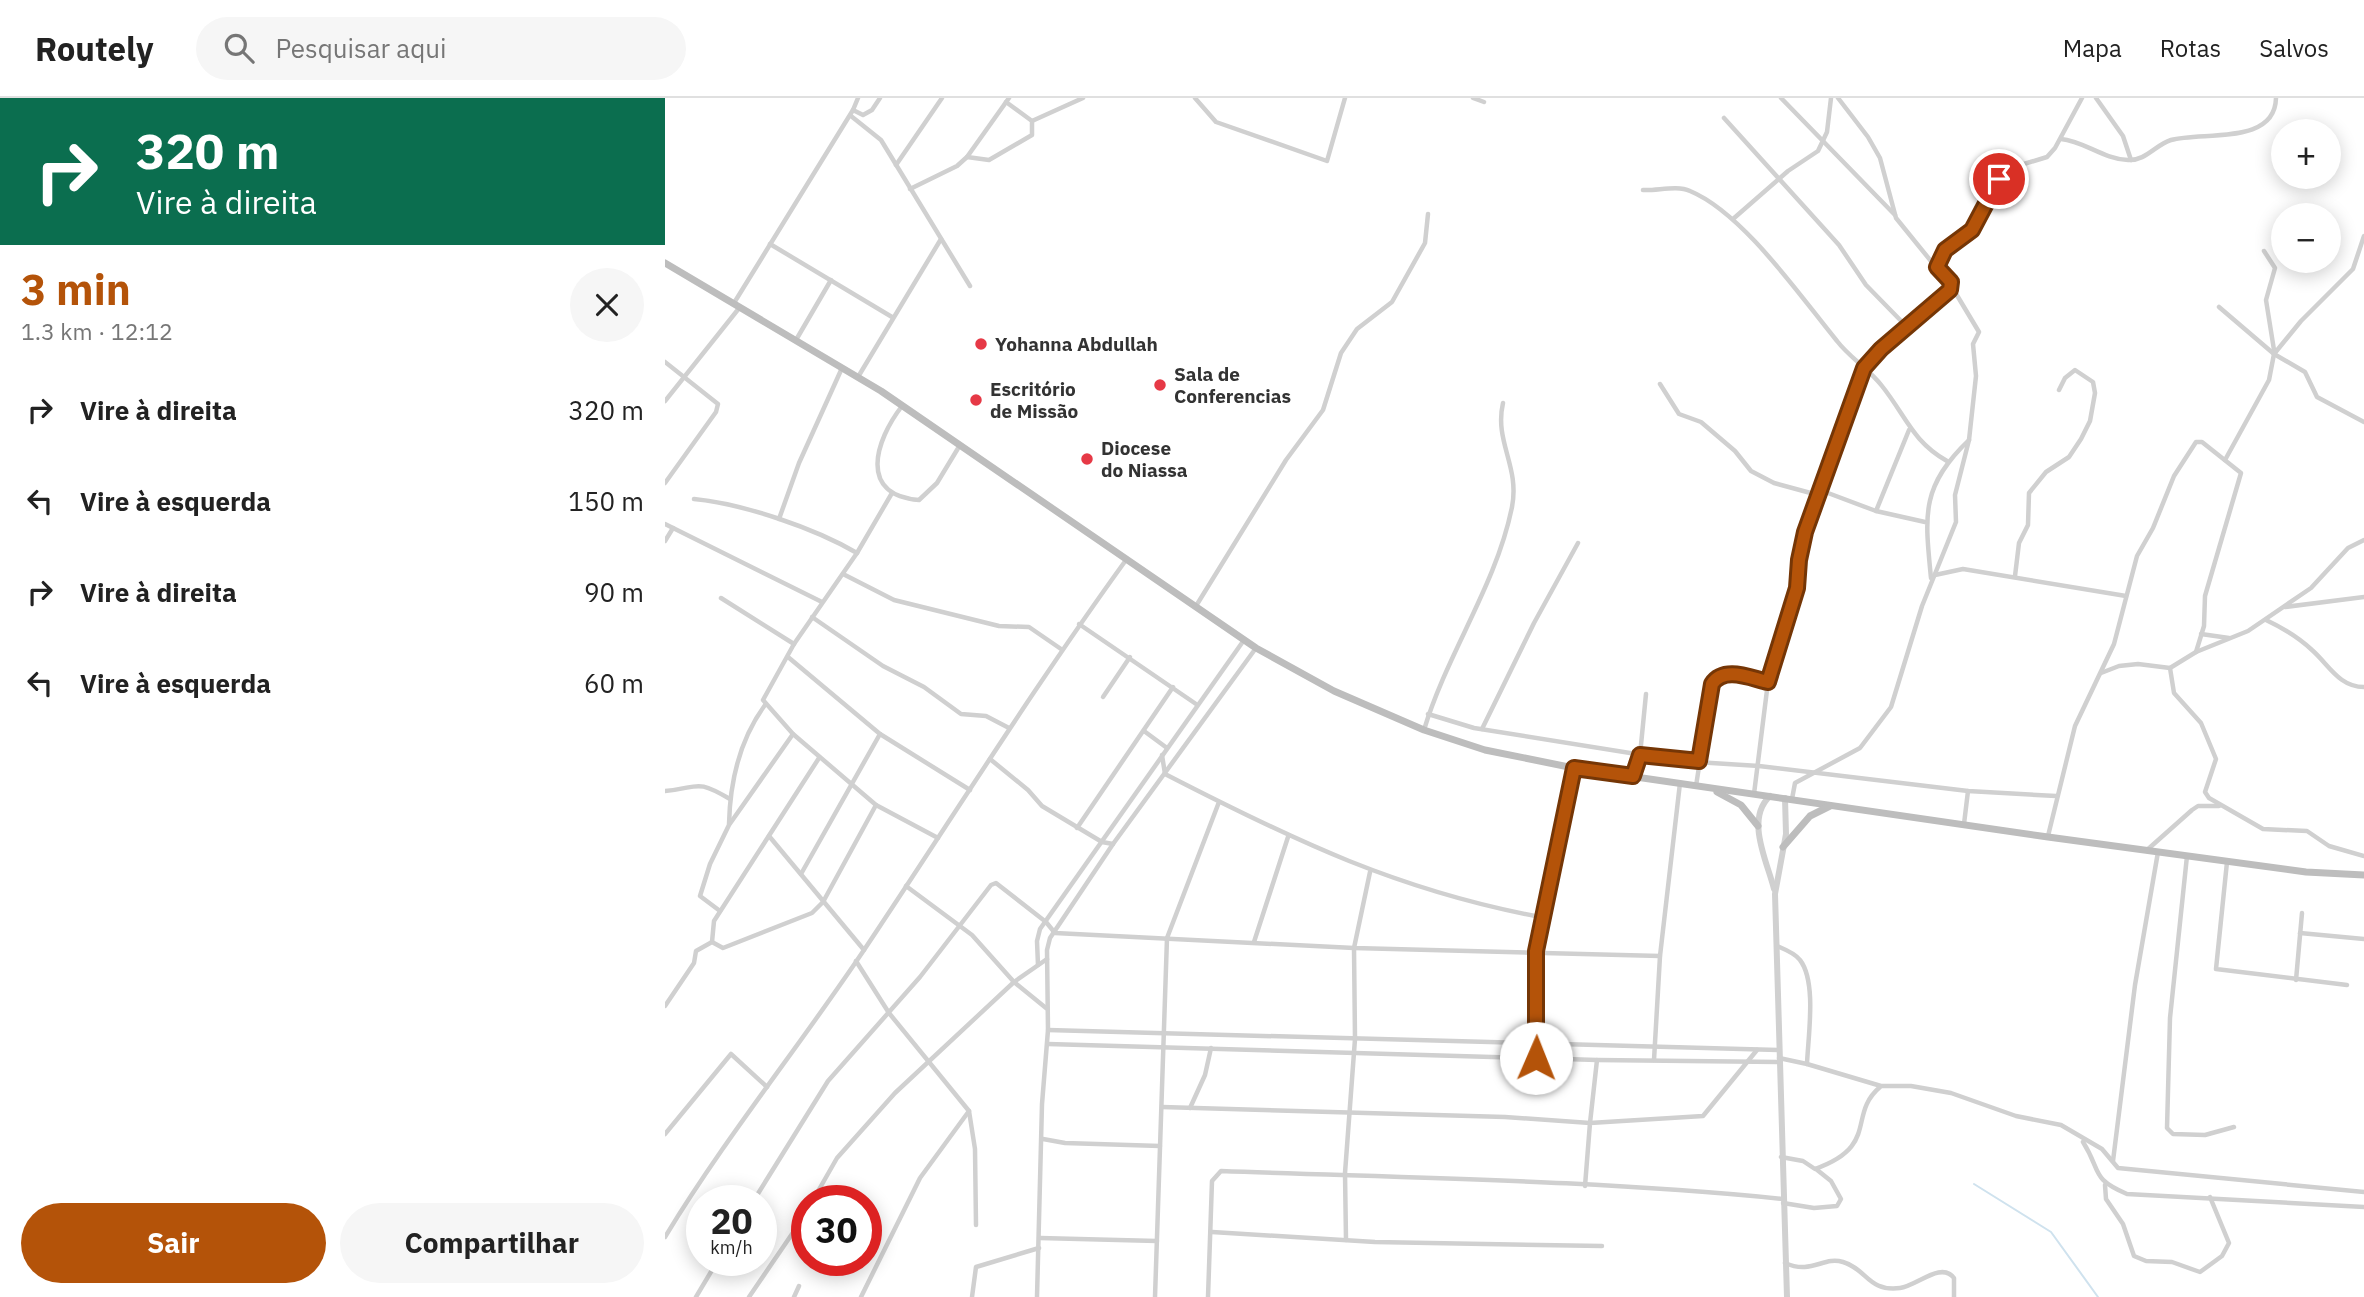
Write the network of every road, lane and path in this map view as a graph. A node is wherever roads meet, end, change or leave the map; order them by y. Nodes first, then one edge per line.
1 (858, 98) edge
2 (880, 98) edge
3 (942, 98) edge
4 (1083, 98) edge
5 (1195, 98) edge
6 (1345, 98) edge
7 (1473, 98) edge
8 (1781, 98) edge
9 (1831, 98) edge
10 (1838, 98) edge
11 (2082, 98) edge
12 (2096, 98) edge
13 (2276, 98) edge
14 (1007, 100) edge
15 (1484, 102) dead end
16 (853, 113) junction
17 (1724, 118) dead end
18 (1032, 121) junction
19 (2061, 139) junction
20 (1824, 140) junction
21 (967, 157) junction
22 (2131, 160) junction
23 (896, 164) junction
24 (1779, 179) junction
25 (910, 189) junction
26 (1643, 190) dead end
27 (1428, 214) dead end
28 (1895, 215) junction
29 (1733, 219) junction
30 (2364, 236) edge
31 (941, 239) junction
32 (770, 244) junction
33 (2264, 251) dead end
34 (665, 262) edge
35 (1937, 267) junction
36 (831, 281) junction
37 (971, 286) dead end
38 (1952, 287) junction
39 (737, 305) junction
40 (2218, 307) dead end
41 (892, 318) junction
42 (1908, 328) junction
43 (796, 340) junction
44 (2274, 354) junction
45 (665, 362) edge
46 (842, 367) junction
47 (1864, 368) junction
48 (684, 375) junction
49 (857, 377) junction
50 (1660, 384) dead end
51 (2059, 390) dead end
52 (665, 401) edge
53 (1503, 403) dead end
54 (903, 405) junction
55 (2364, 422) edge
56 (1910, 429) junction
57 (1969, 440) junction
58 (960, 445) junction
59 (2225, 460) junction
60 (1947, 461) junction
61 (665, 483) edge
62 (1819, 492) junction
63 (892, 493) junction
64 (694, 499) dead end
65 (1876, 511) junction
66 (779, 519) junction
67 (1925, 522) junction
68 (665, 524) edge
69 (673, 528) junction
70 (2364, 540) edge
71 (665, 541) edge
72 (1578, 543) dead end
73 (857, 552) junction
74 (1126, 560) junction
75 (843, 574) junction
76 (2015, 576) junction
77 (1933, 578) junction
78 (2126, 596) junction
79 (2363, 596) edge
80 (721, 598) dead end
81 (821, 601) junction
82 (1195, 607) junction
83 (2284, 607) junction
84 (812, 617) junction
85 (2266, 620) junction
86 (1079, 624) junction
87 (2201, 634) junction
88 (2230, 638) junction
89 (1244, 640) junction
90 (794, 644) junction
91 (1256, 648) junction
92 (1061, 649) junction
93 (2196, 652) junction
94 (788, 657) junction
95 (1130, 657) junction
96 (2171, 668) junction
97 (2100, 674) junction
98 (1768, 682) junction
99 (1173, 687) junction
100 (2364, 687) edge
101 (1646, 694) dead end
102 (1103, 697) dead end
103 (1196, 704) junction
104 (765, 705) junction
105 (1429, 714) junction
106 (1009, 728) junction
107 (1482, 729) junction
108 (1423, 730) junction
109 (1144, 731) junction
110 (793, 734) junction
111 (880, 734) junction
112 (1167, 748) junction
113 (1162, 755) junction
114 (1640, 755) junction
115 (819, 758) junction
116 (990, 759) junction
117 (1699, 761) junction
118 (1759, 766) junction
119 (1574, 768) junction
120 (1811, 773) junction
121 (1165, 774) junction
122 (1633, 776) junction
123 (853, 783) junction
124 (1680, 783) junction
125 (1700, 787) junction
126 (970, 790) junction
127 (665, 791) edge
128 (1968, 791) junction
129 (1754, 794) junction
130 (1770, 796) junction
131 (2056, 796) junction
132 (730, 799) junction
133 (1788, 799) junction
134 (1219, 802) junction
135 (876, 805) junction
136 (1831, 806) junction
137 (2220, 806) junction
138 (1964, 824) junction
139 (729, 825) junction
140 (1758, 827) junction
141 (1077, 828) junction
142 (769, 836) junction
143 (1288, 837) junction
144 (2048, 837) junction
145 (938, 838) junction
146 (1102, 842) junction
147 (1113, 845) junction
148 (1783, 847) junction
149 (2147, 850) junction
150 (2158, 852) junction
151 (2187, 856) junction
152 (2364, 856) edge
153 (2227, 861) junction
154 (2364, 869) edge
155 (1370, 872) junction
156 (800, 874) junction
157 (2351, 875) junction
158 (2364, 875) edge
159 (906, 886) junction
160 (1775, 894) junction
161 (823, 902) junction
162 (720, 911) junction
163 (2302, 914) dead end
164 (1546, 918) junction
165 (1046, 922) junction
166 (960, 925) junction
167 (1055, 933) junction
168 (2300, 933) junction
169 (1167, 938) junction
170 (2364, 939) edge
171 (712, 942) junction
172 (1254, 942) junction
173 (1777, 946) junction
174 (1354, 948) junction
175 (864, 950) junction
176 (1536, 951) junction
177 (1660, 956) junction
178 (1047, 958) junction
179 (856, 961) junction
180 (1038, 965) junction
181 (2296, 980) junction
182 (1014, 982) junction
183 (2347, 985) dead end
184 (665, 1006) edge
185 (1046, 1008) junction
186 (889, 1013) junction
187 (1048, 1030) junction
188 (1163, 1031) junction
189 (1267, 1037) junction
190 (1355, 1039) junction
191 (1537, 1043) junction
192 (1048, 1044) junction
193 (1655, 1046) junction
194 (1163, 1047) junction
195 (1211, 1048) junction
196 (1268, 1050) junction
197 (1757, 1050) junction
198 (1354, 1052) junction
199 (1778, 1057) junction
200 (1536, 1058) junction
201 (1597, 1060) junction
202 (1654, 1060) junction
203 (928, 1061) junction
204 (1748, 1061) junction
205 (1807, 1064) junction
206 (1881, 1086) junction
207 (767, 1087) junction
208 (1162, 1107) junction
209 (1190, 1108) junction
210 (969, 1111) junction
211 (1349, 1113) junction
212 (1590, 1123) junction
213 (2234, 1127) dead end
214 (665, 1134) edge
215 (1043, 1139) junction
216 (2080, 1139) junction
217 (1160, 1146) junction
218 (1781, 1157) junction
219 (2113, 1162) junction
220 (1815, 1169) junction
221 (1345, 1173) junction
222 (763, 1185) edge
223 (822, 1185) edge
224 (2105, 1185) junction
225 (1585, 1186) junction
226 (2364, 1192) edge
227 (2210, 1197) junction
228 (1783, 1200) junction
229 (2364, 1207) edge
230 (976, 1226) dead end
231 (1212, 1232) junction
232 (791, 1235) edge
233 (665, 1237) edge
234 (1039, 1238) junction
235 (1346, 1240) junction
236 (1157, 1241) junction
237 (1602, 1246) dead end
238 (1039, 1248) junction
239 (1785, 1263) junction
240 (708, 1276) edge
241 (799, 1286) dead end
242 (696, 1297) edge
243 (749, 1297) edge
244 (794, 1297) edge
245 (860, 1297) edge
246 (972, 1297) edge
247 (1037, 1297) edge
248 (1155, 1297) edge
249 (1208, 1297) edge
250 (1787, 1297) edge
251 (1954, 1297) edge

1 - 16 street
2 - 16 street
3 - 23 street
4 - 18 street
5 - 6 street
7 - 15 street
8 - 20 street
9 - 20 street
10 - 28 street
11 - 19 street
12 - 22 street
13 - 22 street
14 - 18 street
14 - 21 street
16 - 23 street
16 - 32 street
17 - 24 street
18 - 21 street
19 - 22 street
19 - 35 street
20 - 24 street
20 - 28 street
21 - 25 street
23 - 25 street
24 - 29 street
24 - 42 street
25 - 31 street
26 - 29 street
27 - 82 street
28 - 35 street
29 - 47 street
30 - 44 street
31 - 37 street
31 - 41 street
32 - 36 street
32 - 39 street
33 - 44 street
34 - 39 main road
35 - 38 street
36 - 41 street
36 - 43 street
38 - 42 street
38 - 57 street
39 - 43 main road
39 - 48 street
40 - 44 street
41 - 49 street
42 - 47 street
43 - 46 main road
44 - 55 street
44 - 59 street
45 - 48 street
46 - 49 main road
46 - 66 street
47 - 56 street
47 - 62 street
48 - 52 street
48 - 61 street
49 - 54 main road
50 - 62 street
51 - 76 street
53 - 105 street
54 - 58 main road
54 - 63 street
56 - 60 street
56 - 65 street
57 - 60 street
57 - 77 street
58 - 63 street
58 - 74 main road
59 - 78 street
59 - 87 street
60 - 67 street
62 - 65 street
62 - 98 street
63 - 73 street
64 - 66 street
65 - 67 street
66 - 73 street
67 - 77 street
68 - 69 street
69 - 71 street
69 - 81 street
70 - 83 street
72 - 107 street
73 - 75 street
74 - 82 main road
74 - 86 street
75 - 81 street
75 - 92 street
76 - 77 street
76 - 78 street
77 - 120 street
78 - 97 street
79 - 83 street
80 - 90 street
81 - 84 street
82 - 89 main road
83 - 85 street
84 - 90 street
84 - 106 street
85 - 88 street
85 - 100 street
86 - 92 street
86 - 95 street
87 - 88 street
87 - 93 street
88 - 93 street
89 - 91 main road
89 - 103 street
90 - 94 street
91 - 108 main road
91 - 121 street
92 - 106 street
93 - 96 street
94 - 104 street
94 - 111 street
95 - 99 street
95 - 102 street
96 - 97 street
96 - 137 street
97 - 131 street
98 - 117 street
98 - 118 street
99 - 103 street
99 - 109 street
101 - 114 street
103 - 112 street
104 - 110 street
104 - 132 street
105 - 107 street
105 - 108 street
106 - 116 street
107 - 114 street
108 - 119 main road
109 - 112 street
109 - 141 street
110 - 115 street
110 - 139 street
111 - 123 street
111 - 126 street
112 - 113 street
113 - 121 street
113 - 146 street
114 - 117 street
114 - 122 street
115 - 123 street
115 - 142 street
116 - 126 street
116 - 141 street
117 - 118 street
117 - 125 street
118 - 120 street
118 - 129 street
119 - 122 main road
119 - 164 street
120 - 128 street
120 - 133 street
121 - 134 street
121 - 147 street
122 - 124 main road
123 - 135 street
123 - 156 street
124 - 125 main road
124 - 177 street
125 - 129 main road
125 - 140 main road
126 - 145 street
127 - 132 street
128 - 131 street
128 - 138 street
129 - 130 main road
130 - 133 main road
130 - 140 street
131 - 144 street
132 - 139 street
133 - 136 main road
133 - 148 street
134 - 143 street
134 - 169 street
135 - 145 street
135 - 161 street
136 - 138 main road
136 - 148 main road
137 - 149 street
137 - 152 street
138 - 144 main road
139 - 162 street
140 - 160 street
141 - 146 street
142 - 156 street
142 - 162 street
143 - 155 street
143 - 172 street
144 - 149 main road
145 - 159 street
146 - 147 street
146 - 165 street
147 - 167 street
148 - 160 street
149 - 150 main road
150 - 151 main road
150 - 219 street
151 - 153 main road
151 - 213 street
153 - 157 main road
153 - 181 street
154 - 157 street
155 - 164 street
155 - 174 street
156 - 161 street
157 - 158 main road
159 - 166 street
159 - 175 street
160 - 173 street
161 - 171 street
161 - 175 street
162 - 171 street
163 - 168 street
164 - 176 street
165 - 166 street
165 - 167 street
165 - 180 street
166 - 182 street
166 - 186 street
167 - 169 street
167 - 178 street
168 - 170 street
168 - 181 street
169 - 172 street
169 - 188 street
171 - 184 street
172 - 174 street
173 - 199 street
173 - 205 street
174 - 176 street
174 - 190 street
175 - 179 street
176 - 177 street
176 - 191 street
177 - 193 street
178 - 180 street
178 - 185 street
179 - 186 street
179 - 207 street
180 - 182 street
181 - 183 street
182 - 185 street
182 - 203 street
185 - 187 street
186 - 203 street
186 - 222 street
187 - 188 street
187 - 192 street
188 - 189 street
188 - 194 street
189 - 190 street
189 - 196 street
190 - 191 street
190 - 198 street
191 - 193 street
191 - 200 street
192 - 194 street
192 - 215 street
193 - 197 street
193 - 202 street
194 - 195 street
194 - 208 street
195 - 196 street
195 - 209 street
196 - 198 street
197 - 199 street
197 - 204 street
198 - 200 street
198 - 211 street
199 - 204 street
199 - 205 street
199 - 218 street
200 - 201 street
201 - 202 street
201 - 212 street
202 - 204 street
203 - 210 street
203 - 223 street
204 - 212 street
205 - 206 street
206 - 216 street
206 - 220 street
207 - 214 street
207 - 233 street
208 - 209 street
208 - 217 street
209 - 211 street
210 - 230 street
210 - 245 street
211 - 212 street
211 - 221 street
212 - 225 street
215 - 217 street
215 - 234 street
216 - 219 street
216 - 224 street
217 - 236 street
218 - 220 street
218 - 228 street
219 - 226 street
220 - 228 street
221 - 225 street
221 - 231 street
221 - 235 street
224 - 227 street
224 - 227 street
225 - 228 street
227 - 229 street
228 - 239 street
231 - 235 street
231 - 249 street
232 - 243 street
234 - 236 street
234 - 238 street
235 - 237 street
236 - 248 street
238 - 246 street
238 - 247 street
239 - 250 street
239 - 251 street
240 - 242 street
241 - 244 street

